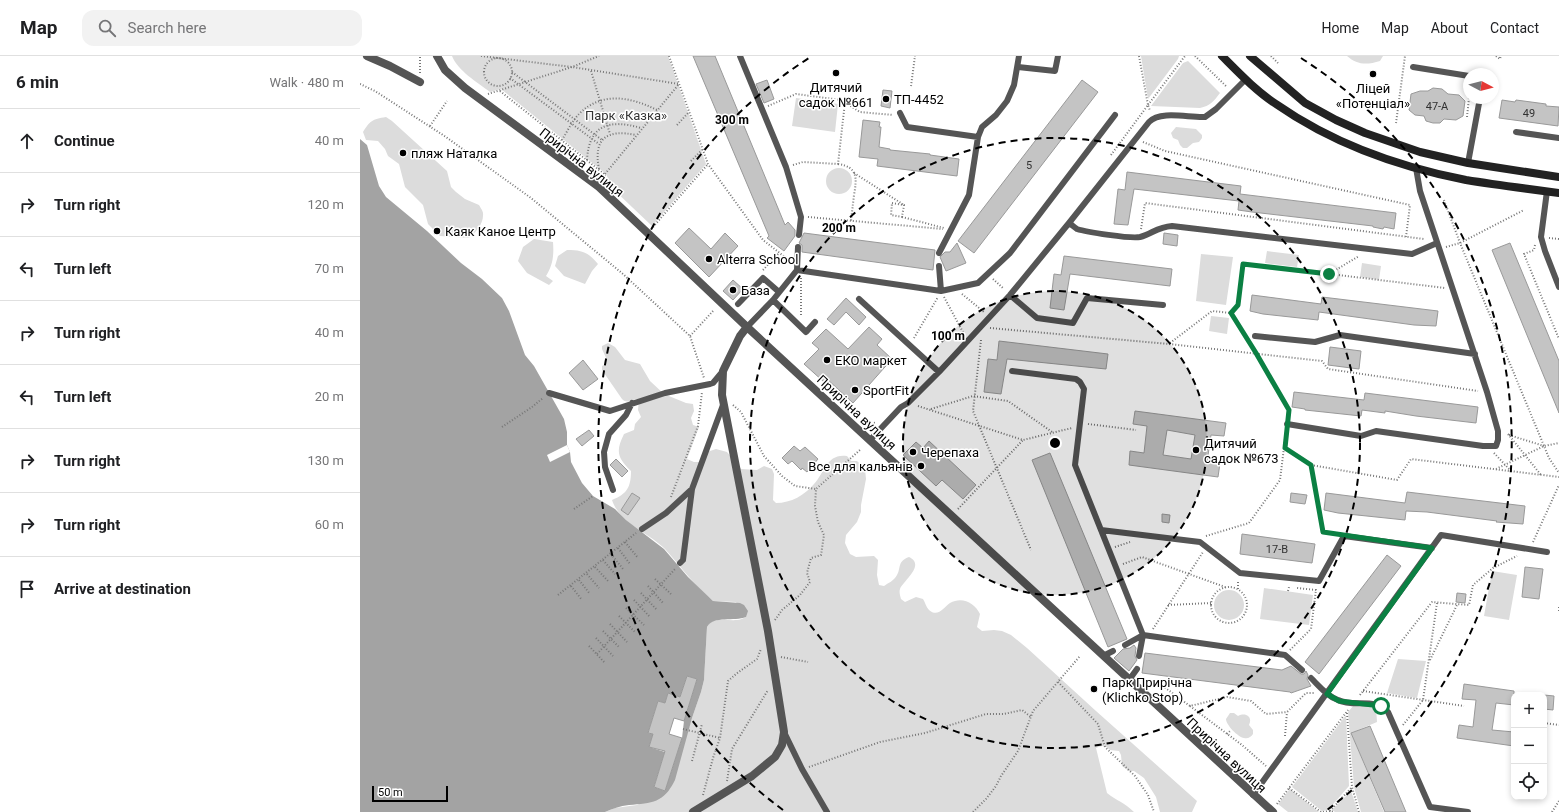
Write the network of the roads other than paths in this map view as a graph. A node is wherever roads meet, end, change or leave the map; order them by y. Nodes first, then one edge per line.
1 (368, 56) edge
2 (437, 56) edge
3 (740, 56) edge
4 (1018, 56) edge
5 (1058, 56) edge
6 (1222, 56) edge
7 (1250, 56) edge
8 (1018, 67) junction
9 (1413, 67) dead end
10 (1463, 75) edge
11 (1246, 79) junction
12 (420, 82) road end
13 (1479, 104) edge
14 (900, 115) road end
15 (1115, 115) dead end
16 (1516, 132) dead end
17 (978, 137) junction
18 (1559, 138) edge
19 (1468, 163) junction
20 (1416, 168) junction
21 (1559, 177) edge
22 (1547, 191) junction
23 (1559, 193) edge
24 (1069, 223) junction
25 (799, 235) dead end
26 (1437, 244) junction
27 (798, 247) dead end
28 (939, 253) dead end
29 (939, 266) dead end
30 (798, 269) junction
31 (1559, 287) edge
32 (941, 291) junction
33 (779, 292) junction
34 (1010, 295) junction
35 (859, 299) dead end
36 (772, 300) junction
37 (738, 304) dead end
38 (1163, 305) dead end
39 (815, 322) dead end
40 (746, 327) junction
41 (1255, 336) dead end
42 (1475, 354) junction
43 (723, 371) junction
44 (1012, 371) dead end
45 (939, 372) junction
46 (548, 393) road end
47 (632, 403) junction
48 (723, 405) junction
49 (1287, 424) road end
50 (870, 440) junction
51 (692, 489) junction
52 (613, 490) dead end
53 (642, 529) road end
54 (1104, 531) junction
55 (1432, 548) junction
56 (1547, 552) dead end
57 (680, 564) road end
58 (1146, 635) junction
59 (1125, 645) dead end
60 (1113, 651) dead end
61 (1103, 656) junction
62 (1139, 656) dead end
63 (1137, 669) dead end
64 (1302, 670) dead end
65 (1311, 678) dead end
66 (1129, 680) junction
67 (1327, 694) junction
68 (784, 732) junction
69 (1253, 796) junction
70 (1274, 809) edge
71 (1431, 810) edge
72 (693, 812) edge
73 (827, 812) edge
74 (1468, 812) edge

1 - 12 street
2 - 40 street, Прирічна вулиця
3 - 25 lane
4 - 8 lane
5 - 8 lane
6 - 11 main road
7 - 19 main road
8 - 17 lane
9 - 10 lane
11 - 20 main road
11 - 24 lane
13 - 19 lane
14 - 17 lane
15 - 32 lane
16 - 18 lane
17 - 28 lane
19 - 21 main road
20 - 22 main road
20 - 26 lane
22 - 23 main road
22 - 31 lane
24 - 26 lane
24 - 34 lane
26 - 42 lane
27 - 30 lane
29 - 32 lane
30 - 32 lane
30 - 33 lane
33 - 36 lane
33 - 37 lane
34 - 38 lane
34 - 45 lane
35 - 45 lane
36 - 39 lane
36 - 40 lane
40 - 43 street
40 - 50 street, Прирічна вулиця
41 - 42 lane
42 - 49 lane
43 - 47 lane
43 - 48 street
44 - 54 lane
45 - 50 lane
46 - 47 lane
47 - 52 lane
48 - 51 lane
48 - 68 street
50 - 61 street, Прирічна вулиця
51 - 53 lane
51 - 57 lane
54 - 55 lane
54 - 58 lane
55 - 56 lane
55 - 67 lane
58 - 59 lane
58 - 62 lane
58 - 64 lane
60 - 61 lane
61 - 66 street, Прирічна вулиця
63 - 66 lane
65 - 67 lane
66 - 69 street, Прирічна вулиця
67 - 69 lane
67 - 71 lane
68 - 72 street
68 - 73 lane
69 - 70 street, Прирічна вулиця
71 - 74 lane

